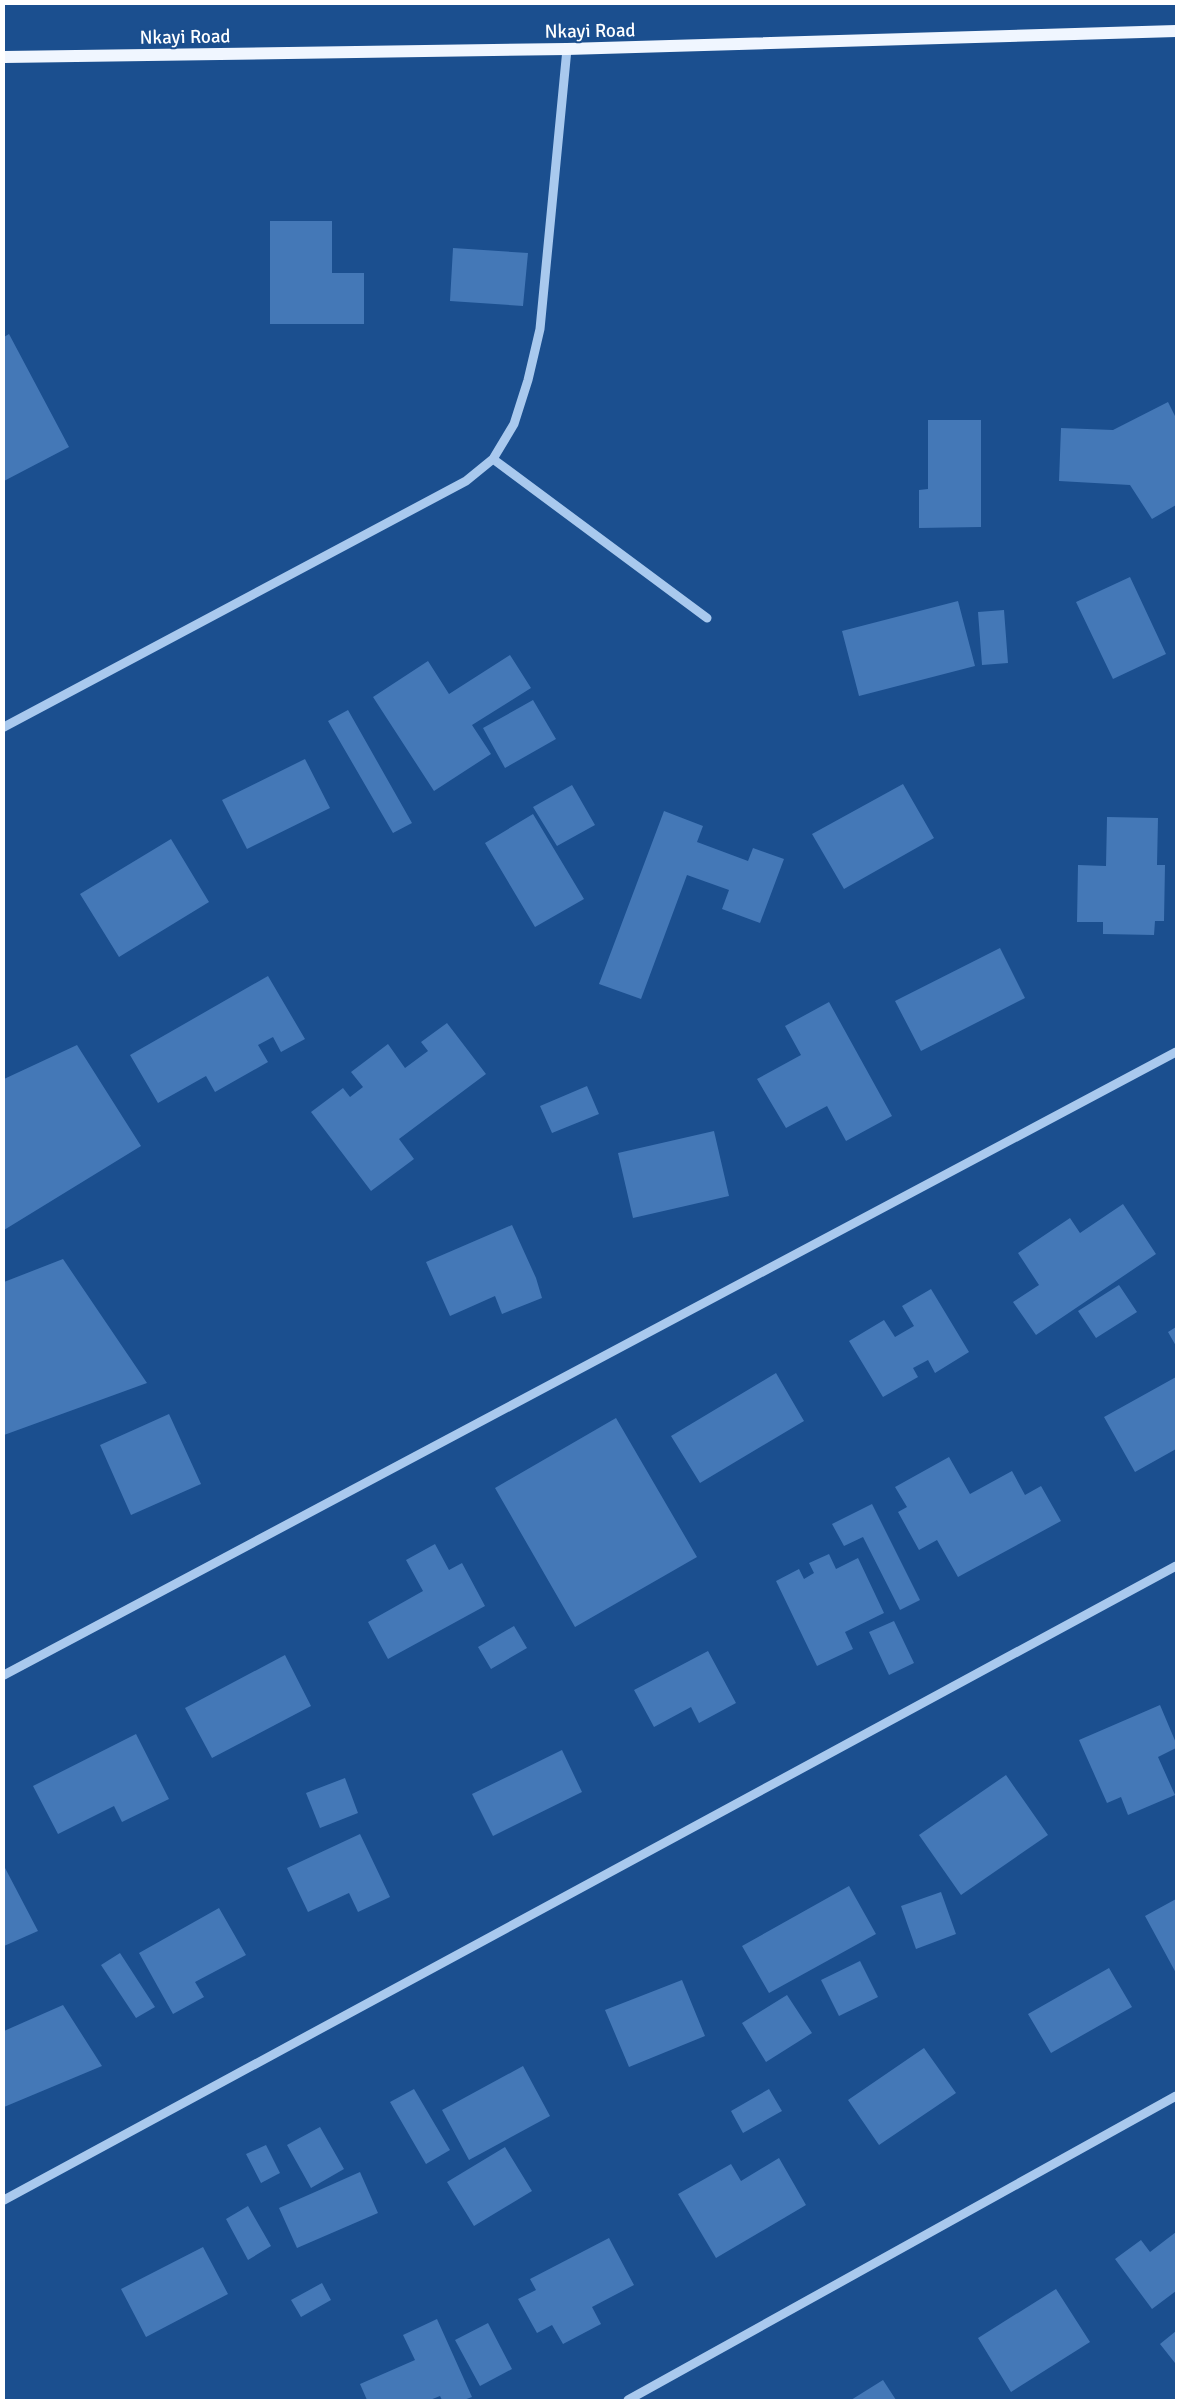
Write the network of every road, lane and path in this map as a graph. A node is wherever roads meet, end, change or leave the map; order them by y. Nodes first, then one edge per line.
1 (1176, 32) edge
2 (567, 50) junction
3 (4, 57) edge
4 (493, 459) junction
5 (707, 618) dead end
6 (4, 727) edge
7 (1176, 1052) edge
8 (1176, 1566) edge
9 (4, 1675) edge
10 (1176, 2096) edge
11 (4, 2200) edge
12 (628, 2400) edge

1 - 2 main road, Nkayi Road
2 - 3 main road, Nkayi Road
2 - 4 street
4 - 5 street
4 - 6 street
7 - 9 street
8 - 11 street
10 - 12 street

